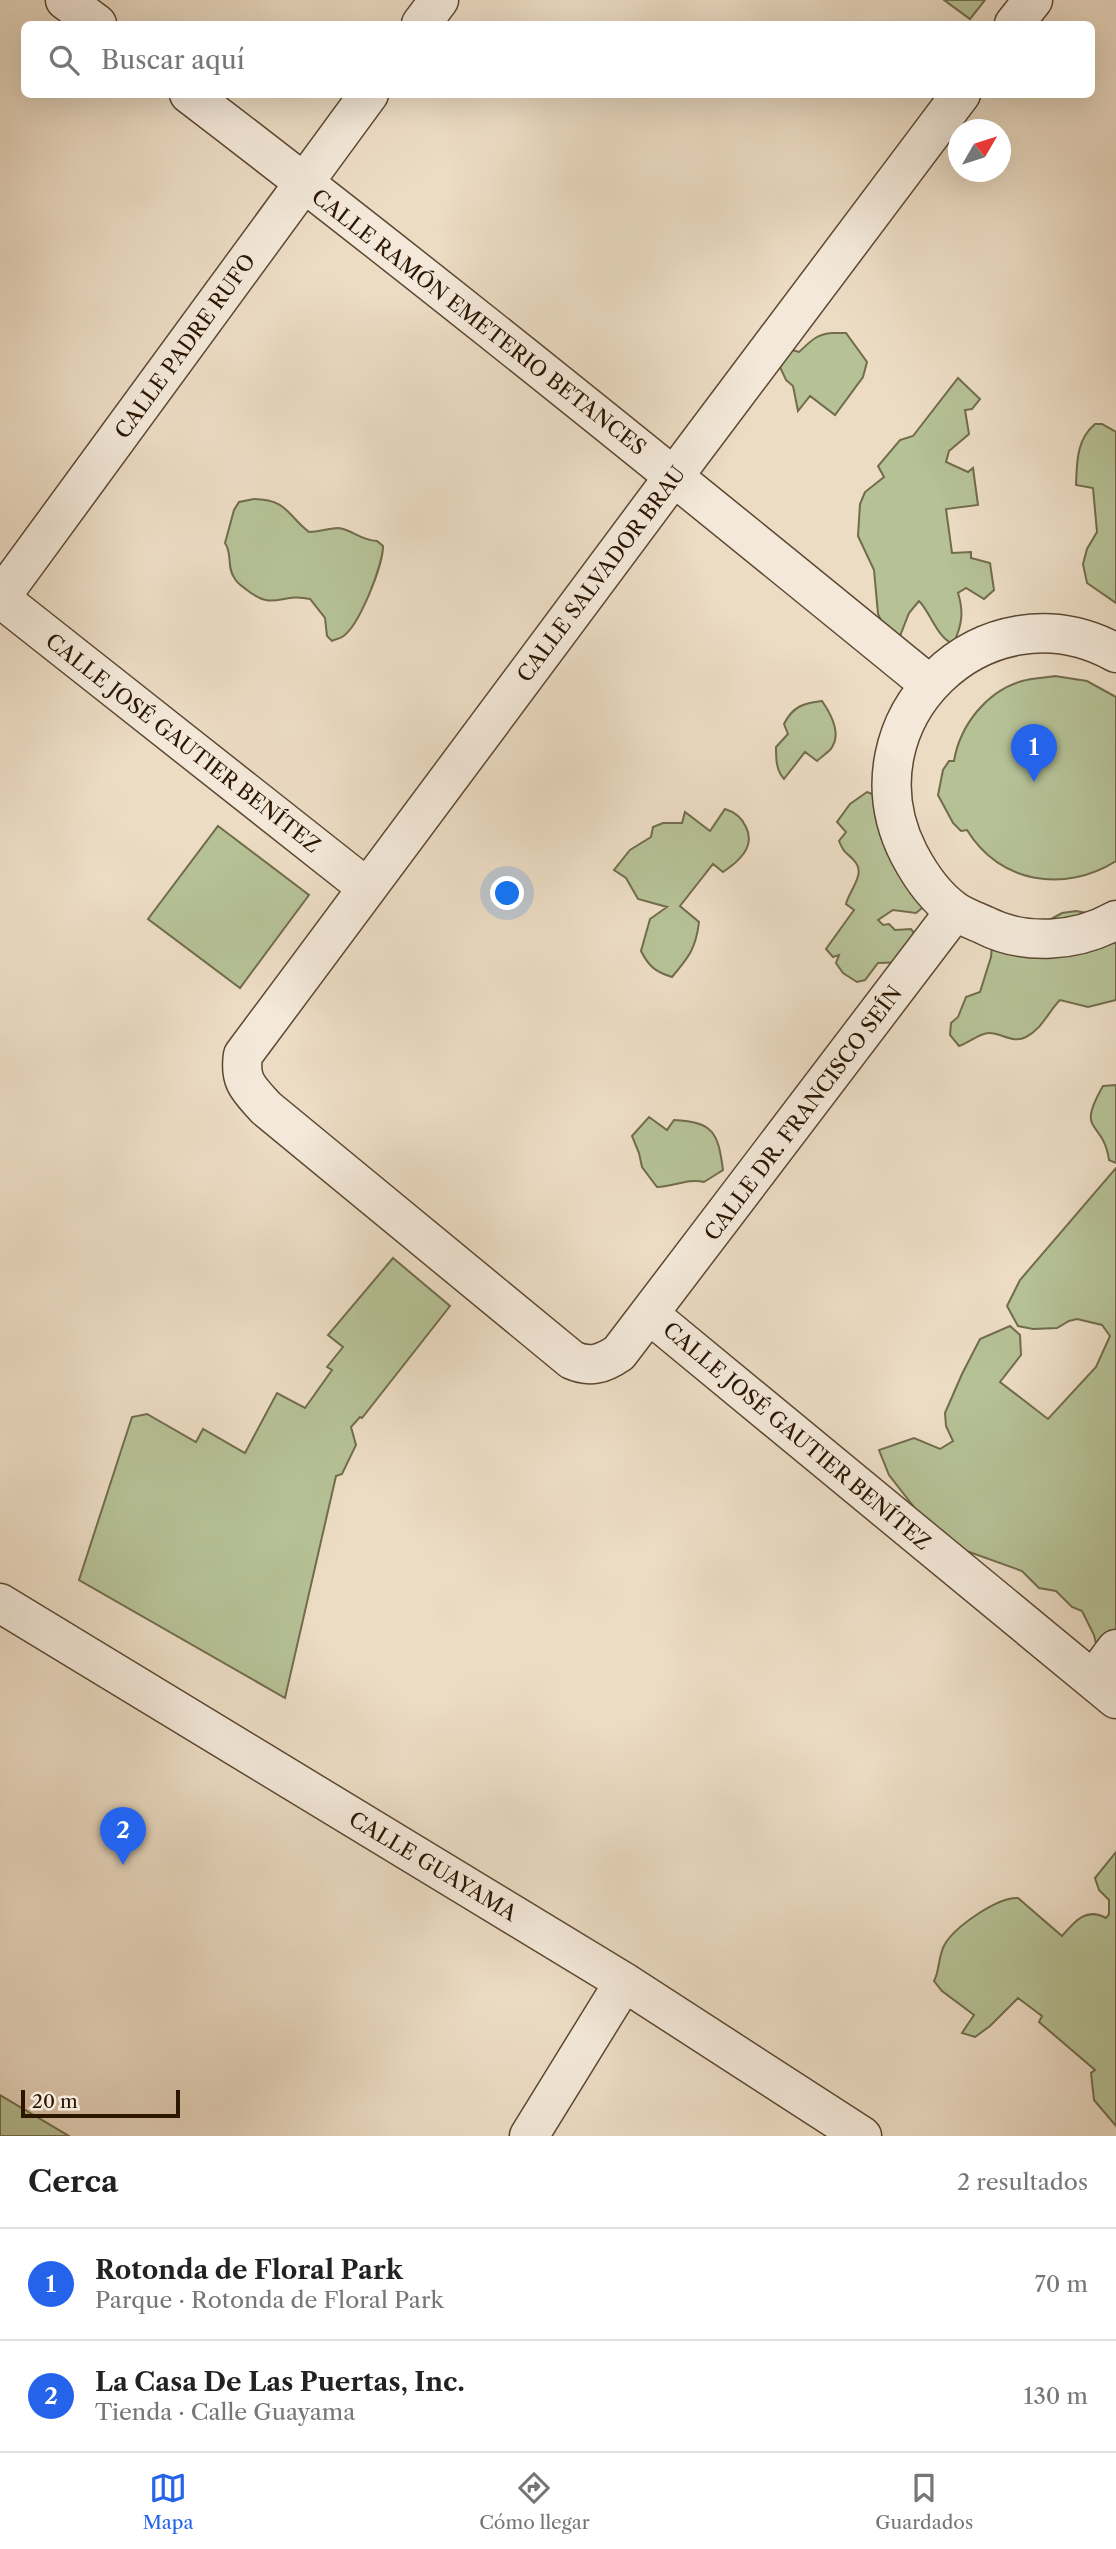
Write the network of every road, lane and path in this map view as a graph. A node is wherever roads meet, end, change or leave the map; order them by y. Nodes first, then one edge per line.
1 (65, 0) edge
2 (439, 0) edge
3 (1033, 0) edge
4 (93, 21) edge
5 (423, 21) edge
6 (1016, 21) edge
7 (194, 98) edge
8 (366, 98) edge
9 (958, 98) edge
10 (304, 183) junction
11 (674, 476) junction
12 (0, 598) edge
13 (1116, 653) edge
14 (930, 685) junction
15 (366, 887) junction
16 (955, 911) junction
17 (1116, 920) edge
18 (243, 1055) joint
19 (649, 1314) junction
20 (0, 1603) edge
21 (1116, 1649) edge
22 (1104, 1690) edge
23 (624, 1982) junction
24 (529, 2136) edge
25 (862, 2136) edge

1 - 4 street
2 - 5 street
3 - 6 street
7 - 10 street, CALLE RAMÓN EMETERIO BETANCES
8 - 10 street, CALLE PADRE RUFO
9 - 11 street, CALLE SALVADOR BRAU
10 - 11 street, CALLE RAMÓN EMETERIO BETANCES
10 - 12 street, CALLE PADRE RUFO
11 - 14 street, CALLE RAMÓN EMETERIO BETANCES
11 - 15 street, CALLE SALVADOR BRAU
12 - 15 street, CALLE JOSÉ GAUTIER BENÍTEZ
13 - 14 street
14 - 16 street
15 - 18 street, CALLE SALVADOR BRAU
16 - 17 street
16 - 19 street, CALLE DR. FRANCISCO SEÍN
18 - 19 street, CALLE JOSÉ GAUTIER BENÍTEZ
19 - 22 street, CALLE JOSÉ GAUTIER BENÍTEZ
20 - 23 street, CALLE GUAYAMA
21 - 22 street
23 - 24 street
23 - 25 street, CALLE GUAYAMA

